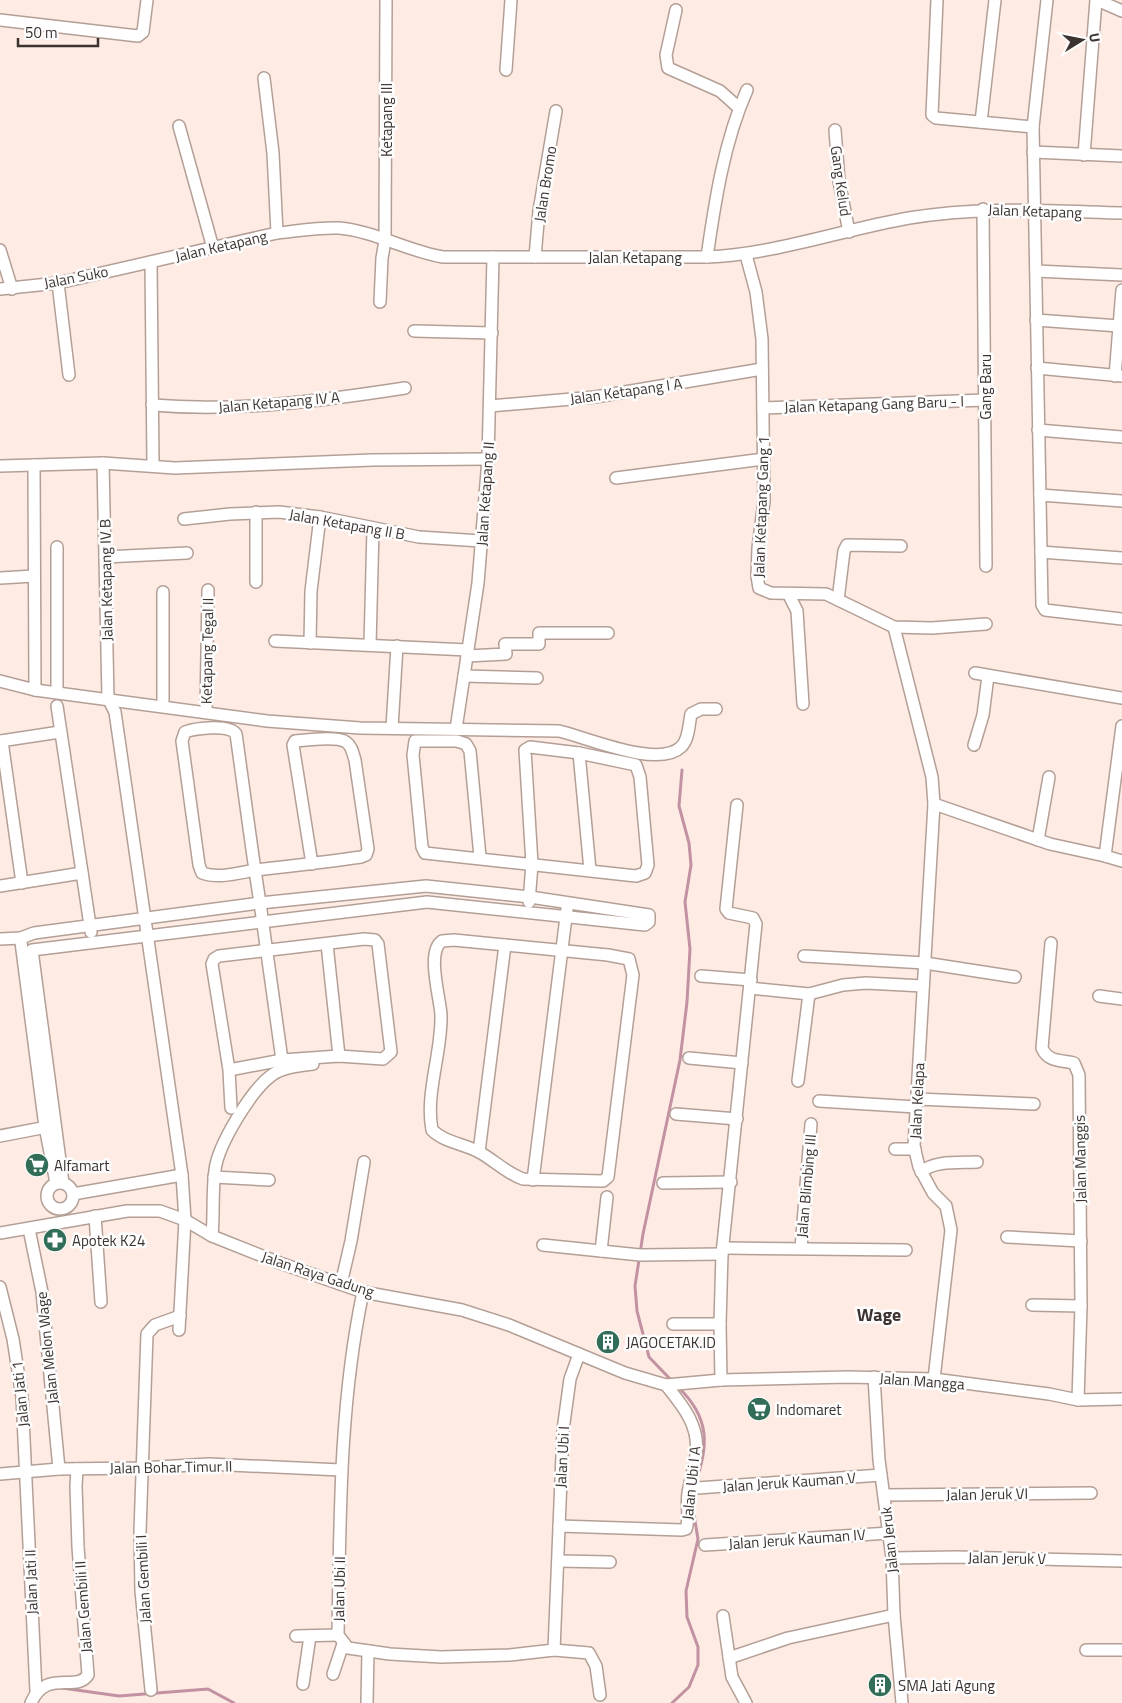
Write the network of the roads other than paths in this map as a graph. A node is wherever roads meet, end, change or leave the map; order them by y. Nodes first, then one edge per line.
1 (146, 0) edge
2 (386, 0) edge
3 (511, 0) edge
4 (938, 0) edge
5 (995, 0) edge
6 (1047, 0) edge
7 (1096, 0) edge
8 (676, 10) dead end
9 (1122, 11) edge
10 (0, 20) edge
11 (506, 70) dead end
12 (264, 78) dead end
13 (748, 90) dead end
14 (739, 108) junction
15 (556, 111) dead end
16 (981, 122) junction
17 (179, 126) dead end
18 (1033, 126) junction
19 (835, 130) dead end
20 (1033, 152) junction
21 (1084, 154) junction
22 (1122, 156) edge
23 (983, 209) junction
24 (1034, 210) junction
25 (1122, 213) edge
26 (849, 232) junction
27 (277, 234) junction
28 (385, 241) junction
29 (213, 248) junction
30 (0, 250) edge
31 (746, 255) junction
32 (492, 257) junction
33 (535, 257) junction
34 (707, 257) junction
35 (151, 262) junction
36 (1036, 271) junction
37 (1122, 275) edge
38 (58, 282) junction
39 (12, 288) junction
40 (0, 289) edge
41 (1122, 290) edge
42 (380, 302) dead end
43 (1036, 320) junction
44 (1119, 326) junction
45 (414, 331) dead end
46 (492, 333) junction
47 (1037, 368) junction
48 (762, 369) junction
49 (69, 375) dead end
50 (1119, 376) edge
51 (405, 388) dead end
52 (985, 400) junction
53 (152, 405) junction
54 (490, 406) junction
55 (763, 408) junction
56 (1038, 430) junction
57 (1122, 437) edge
58 (488, 459) junction
59 (764, 459) junction
60 (103, 463) junction
61 (34, 465) junction
62 (153, 465) junction
63 (0, 466) edge
64 (616, 478) dead end
65 (1040, 495) junction
66 (1122, 501) edge
67 (256, 512) junction
68 (320, 517) junction
69 (184, 518) dead end
70 (373, 529) junction
71 (481, 542) junction
72 (901, 546) dead end
73 (57, 547) dead end
74 (1041, 552) junction
75 (187, 553) dead end
76 (105, 557) junction
77 (1122, 558) edge
78 (986, 566) dead end
79 (34, 576) junction
80 (0, 578) edge
81 (256, 582) dead end
82 (208, 590) dead end
83 (163, 592) dead end
84 (789, 595) junction
85 (838, 600) junction
86 (1122, 619) edge
87 (986, 624) dead end
88 (894, 627) junction
89 (608, 633) dead end
90 (275, 641) dead end
91 (310, 643) junction
92 (370, 645) junction
93 (397, 646) junction
94 (468, 653) junction
95 (975, 673) dead end
96 (464, 676) junction
97 (988, 676) junction
98 (537, 678) dead end
99 (0, 681) edge
100 (35, 690) junction
101 (57, 691) junction
102 (108, 698) junction
103 (1122, 698) edge
104 (803, 704) dead end
105 (163, 705) junction
106 (57, 706) dead end
107 (716, 709) dead end
108 (206, 712) junction
109 (1122, 726) edge
110 (392, 728) junction
111 (456, 729) junction
112 (60, 732) junction
113 (1, 741) edge
114 (974, 745) dead end
115 (579, 753) junction
116 (1049, 777) dead end
117 (934, 804) junction
118 (738, 805) dead end
119 (1038, 840) junction
120 (1105, 856) junction
121 (480, 857) junction
122 (1122, 861) edge
123 (312, 864) junction
124 (532, 864) junction
125 (255, 870) junction
126 (590, 870) junction
127 (82, 873) junction
128 (22, 883) junction
129 (0, 886) edge
130 (426, 886) junction
131 (343, 894) junction
132 (530, 897) junction
133 (428, 902) junction
134 (260, 903) junction
135 (568, 903) junction
136 (528, 911) junction
137 (346, 912) junction
138 (566, 916) junction
139 (146, 919) junction
140 (262, 922) junction
141 (90, 926) junction
142 (148, 935) junction
143 (21, 938) junction
144 (0, 939) edge
145 (92, 941) junction
146 (1051, 942) dead end
147 (327, 944) junction
148 (505, 945) junction
149 (562, 950) junction
150 (266, 951) junction
151 (804, 956) dead end
152 (924, 963) junction
153 (701, 976) dead end
154 (1015, 978) dead end
155 (751, 984) junction
156 (923, 986) junction
157 (809, 994) junction
158 (1099, 996) dead end
159 (1122, 999) edge
160 (38, 1035) junction
161 (340, 1056) junction
162 (689, 1058) dead end
163 (282, 1060) junction
164 (322, 1062) dead end
165 (742, 1063) junction
166 (228, 1070) junction
167 (798, 1081) dead end
168 (819, 1101) dead end
169 (917, 1103) junction
170 (1034, 1104) dead end
171 (231, 1108) dead end
172 (676, 1114) dead end
173 (737, 1119) junction
174 (811, 1124) dead end
175 (50, 1127) junction
176 (0, 1136) edge
177 (895, 1149) dead end
178 (915, 1149) junction
179 (479, 1152) junction
180 (364, 1162) dead end
181 (977, 1162) dead end
182 (921, 1172) junction
183 (182, 1175) junction
184 (214, 1177) junction
185 (268, 1180) dead end
186 (532, 1180) junction
187 (731, 1182) junction
188 (60, 1183) junction
189 (663, 1183) dead end
190 (73, 1194) junction
191 (607, 1198) dead end
192 (64, 1208) junction
193 (95, 1216) junction
194 (185, 1220) junction
195 (66, 1221) junction
196 (29, 1229) junction
197 (0, 1232) edge
198 (212, 1236) junction
199 (1007, 1238) dead end
200 (1081, 1241) junction
201 (543, 1245) dead end
202 (801, 1248) junction
203 (906, 1250) dead end
204 (601, 1251) junction
205 (722, 1251) junction
206 (341, 1284) junction
207 (0, 1287) edge
208 (363, 1292) junction
209 (101, 1302) dead end
210 (1032, 1305) dead end
211 (1081, 1306) junction
212 (180, 1316) junction
213 (673, 1324) dead end
214 (720, 1324) junction
215 (179, 1330) dead end
216 (579, 1354) junction
217 (874, 1377) junction
218 (934, 1379) junction
219 (721, 1380) junction
220 (670, 1385) junction
221 (1122, 1399) edge
222 (1078, 1400) junction
223 (141, 1468) junction
224 (59, 1469) junction
225 (77, 1469) junction
226 (341, 1470) junction
227 (27, 1472) junction
228 (0, 1474) edge
229 (881, 1475) junction
230 (696, 1488) dead end
231 (1091, 1493) dead end
232 (884, 1495) junction
233 (559, 1526) junction
234 (889, 1532) junction
235 (705, 1545) dead end
236 (892, 1558) junction
237 (558, 1561) junction
238 (1122, 1561) edge
239 (610, 1562) dead end
240 (894, 1614) junction
241 (723, 1616) dead end
242 (296, 1636) dead end
243 (310, 1636) junction
244 (340, 1640) junction
245 (554, 1650) junction
246 (1086, 1650) dead end
247 (1122, 1650) edge
248 (368, 1651) junction
249 (729, 1658) junction
250 (333, 1674) dead end
251 (302, 1684) dead end
252 (151, 1690) dead end
253 (36, 1691) junction
254 (600, 1695) dead end
255 (31, 1703) edge
256 (367, 1703) edge
257 (746, 1703) edge
258 (902, 1703) edge

1 - 10 street
2 - 28 street, Ketapang III
3 - 11 street
4 - 16 street
5 - 16 street
6 - 18 street
7 - 9 street
7 - 21 street
8 - 14 street
12 - 27 street
13 - 14 street
14 - 34 street
15 - 33 street, Jalan Bromo
16 - 18 street
17 - 29 street
18 - 20 street
19 - 26 street, Gang Kelud
20 - 21 street
20 - 24 street
21 - 22 street
23 - 24 street, Jalan Ketapang
23 - 26 street, Jalan Ketapang
23 - 52 street, Gang Baru
24 - 25 street, Jalan Ketapang
24 - 36 street
26 - 31 street, Jalan Ketapang
27 - 28 street, Jalan Ketapang
27 - 29 street, Jalan Ketapang
28 - 32 street, Jalan Ketapang
28 - 42 street, Ketapang III
29 - 35 street, Jalan Ketapang
30 - 39 street
31 - 34 street, Jalan Ketapang
31 - 48 street, Jalan Ketapang Gang 1
32 - 33 street, Jalan Ketapang
32 - 46 street, Jalan Ketapang II
33 - 34 street, Jalan Ketapang
35 - 38 street, Jalan Suko
35 - 53 street
36 - 37 street
36 - 43 street
38 - 39 street, Jalan Suko
38 - 49 street
39 - 40 street, Jalan Suko
41 - 44 street
43 - 44 street
43 - 47 street
44 - 50 street
45 - 46 street
46 - 54 street, Jalan Ketapang II
47 - 50 street
47 - 56 street
48 - 54 street, Jalan Ketapang I A
48 - 55 street, Jalan Ketapang Gang 1
51 - 53 street, Jalan Ketapang IV A
52 - 55 street, Jalan Ketapang Gang Baru - I
52 - 78 street, Gang Baru
53 - 62 street
54 - 58 street, Jalan Ketapang II
55 - 59 street, Jalan Ketapang Gang 1
56 - 57 street
56 - 65 street
58 - 62 street
58 - 71 street, Jalan Ketapang II
59 - 64 street
59 - 84 street, Jalan Ketapang Gang 1
60 - 61 street
60 - 62 street
60 - 76 street, Jalan Ketapang IV B
61 - 63 street
61 - 79 street
65 - 66 street
65 - 74 street
67 - 68 street, Jalan Ketapang II B
67 - 69 street, Jalan Ketapang II B
67 - 81 street
68 - 70 street, Jalan Ketapang II B
68 - 91 street
70 - 71 street, Jalan Ketapang II B
70 - 92 street
71 - 94 street, Jalan Ketapang II
72 - 85 street
73 - 101 street
74 - 77 street
74 - 86 street
75 - 76 street
76 - 102 street, Jalan Ketapang IV B
79 - 80 street
79 - 100 street
82 - 108 street, Ketapang Tegal II
83 - 105 street
84 - 85 street, Jalan Ketapang Gang 1
84 - 104 street
85 - 88 street, Jalan Ketapang Gang 1
87 - 88 street
88 - 117 street, Jalan Kelapa
89 - 94 street
90 - 91 street
91 - 92 street
92 - 93 street
93 - 94 street
93 - 110 street
94 - 96 street, Jalan Ketapang II
95 - 97 street
96 - 98 street
96 - 111 street, Jalan Ketapang II
97 - 103 street
97 - 114 street
99 - 100 street
100 - 101 street
101 - 102 street
102 - 105 street
102 - 139 street, Jalan Ketapang IV B
105 - 108 street
106 - 112 street
107 - 111 street
108 - 110 street
109 - 120 street
110 - 111 street
112 - 113 street
112 - 127 street
113 - 128 street
115 - 124 street
115 - 126 street
115 - 126 street
116 - 119 street
117 - 119 street
117 - 152 street, Jalan Kelapa
118 - 155 street
119 - 120 street
120 - 122 street
121 - 121 street
121 - 124 street
123 - 123 street
123 - 125 street
124 - 126 street
124 - 132 street
125 - 125 street
125 - 134 street
127 - 128 street
127 - 141 street
128 - 129 street
130 - 131 street
130 - 132 street
130 - 133 street
131 - 134 street
131 - 137 street
132 - 135 street
132 - 136 street
133 - 136 street
133 - 137 street
134 - 139 street
134 - 140 street
135 - 138 street
135 - 138 street
136 - 138 street
137 - 140 street
138 - 149 street
139 - 141 street
139 - 142 street, Jalan Ketapang IV B
140 - 142 street
140 - 150 street
141 - 143 street
141 - 145 street
142 - 145 street
142 - 183 street, Jalan Ketapang IV B
143 - 144 street
143 - 160 street
145 - 160 street
146 - 200 street, Jalan Manggis
147 - 150 street
147 - 161 street
147 - 161 street
148 - 149 street
148 - 179 street
148 - 179 street
149 - 186 street
149 - 186 street
150 - 163 street
150 - 166 street
151 - 152 street
152 - 154 street
152 - 156 street, Jalan Kelapa
153 - 155 street
155 - 157 street
155 - 165 street
156 - 157 street
156 - 169 street, Jalan Kelapa
157 - 167 street
158 - 159 street
160 - 175 street
161 - 163 street
162 - 165 street
163 - 166 street
164 - 184 street
165 - 173 street
166 - 171 street
168 - 169 street
169 - 170 street
169 - 178 street, Jalan Kelapa
172 - 173 street
173 - 187 street
174 - 202 street, Jalan Blimbing III
175 - 176 street
175 - 188 street
177 - 178 street
178 - 182 street, Jalan Kelapa
179 - 186 street
180 - 206 street
181 - 182 street
182 - 218 street, Jalan Kelapa
183 - 190 street
183 - 194 street, Jalan Ketapang IV B
184 - 185 street
184 - 198 street
187 - 189 street
187 - 205 street
188 - 190 street
188 - 192 street
190 - 192 street
191 - 204 street
192 - 195 street
193 - 194 street, Jalan Raya Gadung
193 - 195 street, Jalan Raya Gadung
193 - 209 street
194 - 198 street, Jalan Raya Gadung
194 - 212 street, Jalan Ketapang IV B
195 - 196 street, Jalan Raya Gadung
196 - 197 street, Jalan Raya Gadung
196 - 224 street, Jalan Melon Wage
198 - 206 street, Jalan Raya Gadung
199 - 200 street
200 - 211 street, Jalan Manggis
201 - 204 street
202 - 203 street
202 - 205 street
204 - 205 street
205 - 214 street
206 - 208 street, Jalan Raya Gadung
207 - 227 street, Jalan Jati 1
208 - 216 street, Jalan Raya Gadung
208 - 226 street, Jalan Ubi II
210 - 211 street
211 - 222 street, Jalan Manggis
212 - 215 street, Jalan Ketapang IV B
212 - 223 street, Jalan Gembili I
213 - 214 street
214 - 219 street
216 - 220 street, Jalan Raya Gadung
216 - 233 street, Jalan Ubi I
217 - 218 street, Jalan Mangga
217 - 219 street, Jalan Mangga
217 - 229 street, Jalan Jeruk
218 - 222 street, Jalan Mangga
219 - 220 street, Jalan Raya Gadung
220 - 233 street, Jalan Ubi I A
221 - 222 street, Jalan Mangga
223 - 225 street, Jalan Bohar Timur II
223 - 226 street, Jalan Bohar Timur II
223 - 252 street, Jalan Gembili I
224 - 225 street, Jalan Bohar Timur II
224 - 227 street, Jalan Bohar Timur II
225 - 253 street, Jalan Gembili II
226 - 244 street, Jalan Ubi II
227 - 228 street, Jalan Bohar Timur II
227 - 253 street, Jalan Jati II
229 - 230 street, Jalan Jeruk Kauman V
229 - 232 street, Jalan Jeruk
231 - 232 street, Jalan Jeruk VI
232 - 234 street, Jalan Jeruk
233 - 237 street, Jalan Ubi I
234 - 235 street, Jalan Jeruk Kauman IV
234 - 236 street, Jalan Jeruk
236 - 238 street, Jalan Jeruk V
236 - 240 street, Jalan Jeruk
237 - 239 street
237 - 245 street
240 - 249 street
240 - 258 street, Jalan Jeruk
241 - 249 street
242 - 243 street
243 - 244 street
243 - 251 street
244 - 248 street, Jalan Ubi II
244 - 250 street
245 - 248 street, Jalan Ubi II
245 - 254 street, Jalan Ubi II
246 - 247 street
248 - 256 street
249 - 257 street
253 - 255 street

